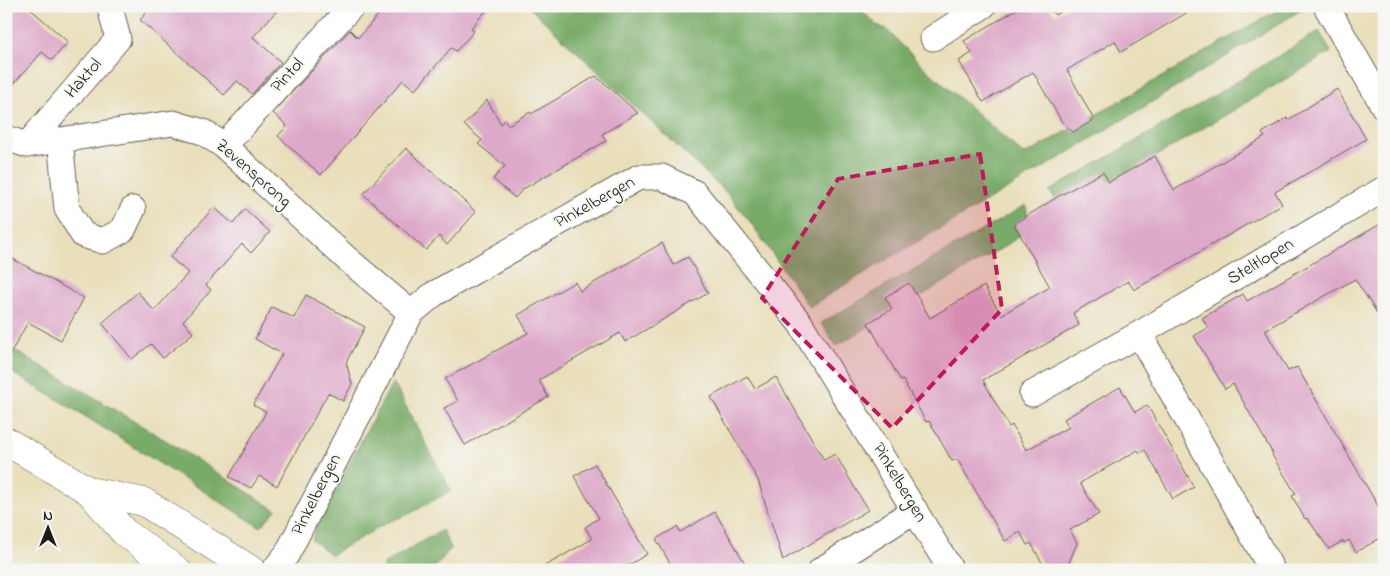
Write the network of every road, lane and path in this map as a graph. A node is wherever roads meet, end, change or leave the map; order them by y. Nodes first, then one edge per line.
1 (111, 6) edge
2 (352, 6) edge
3 (983, 6) edge
4 (1326, 6) edge
5 (933, 38) dead end
6 (1384, 107) edge
7 (60, 140) junction
8 (17, 142) edge
9 (224, 146) junction
10 (1384, 190) edge
11 (133, 209) dead end
12 (411, 313) junction
13 (1139, 334) junction
14 (1032, 394) dead end
15 (6, 441) edge
16 (89, 491) junction
17 (916, 510) junction
18 (177, 570) edge
19 (251, 570) edge
20 (274, 570) edge
21 (821, 570) edge
22 (951, 570) edge
23 (1272, 570) edge

1 - 8 street, Haktol
2 - 9 street, Pintol
3 - 5 street
4 - 6 street
7 - 8 street, Zevensprong
7 - 9 street, Zevensprong
7 - 11 street
9 - 12 street, Zevensprong
10 - 13 street, Steltlopen
12 - 17 street, Pinkelbergen
12 - 20 street, Pinkelbergen
13 - 14 street, Steltlopen
13 - 23 street
15 - 16 main road
16 - 18 main road
16 - 19 main road
17 - 21 street
17 - 22 street, Pinkelbergen

